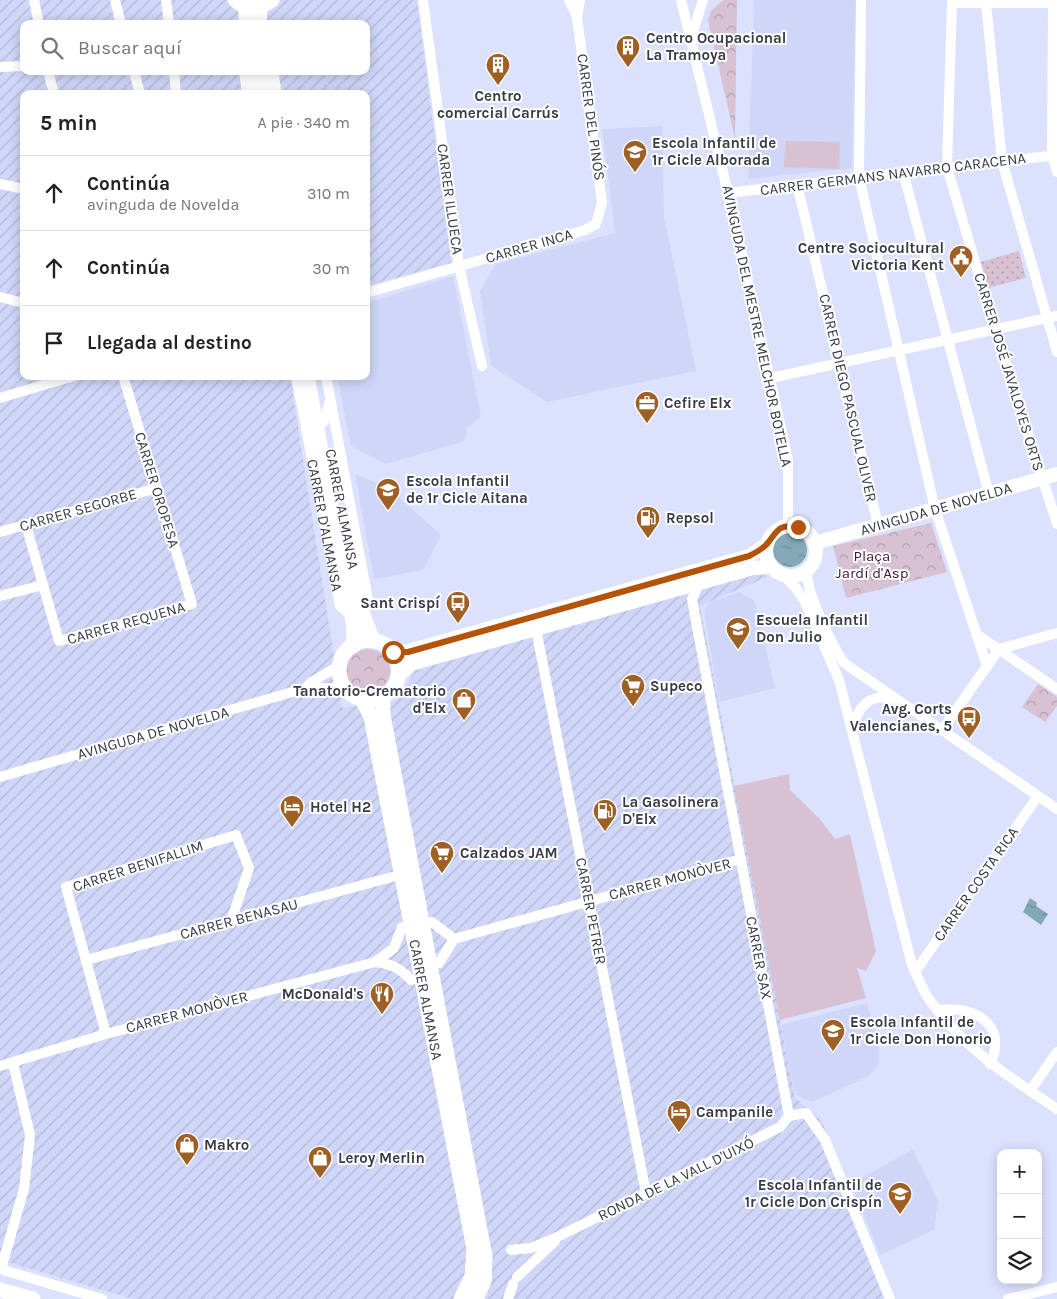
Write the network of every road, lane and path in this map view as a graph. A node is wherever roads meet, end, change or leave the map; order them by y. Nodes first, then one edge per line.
1 (34, 0) edge
2 (115, 0) edge
3 (166, 0) edge
4 (424, 0) edge
5 (570, 0) edge
6 (580, 0) edge
7 (681, 0) edge
8 (703, 0) edge
9 (861, 0) edge
10 (1053, 1) edge
11 (952, 2) edge
12 (986, 3) junction
13 (577, 18) junction
14 (37, 20) edge
15 (120, 20) edge
16 (168, 20) edge
17 (691, 39) junction
18 (20, 66) edge
19 (0, 67) edge
20 (49, 75) edge
21 (135, 75) edge
22 (174, 75) edge
23 (245, 75) edge
24 (254, 75) edge
25 (265, 75) edge
26 (275, 75) edge
27 (53, 90) edge
28 (139, 90) edge
29 (176, 90) edge
30 (246, 90) edge
31 (255, 90) edge
32 (266, 90) edge
33 (276, 90) edge
34 (1054, 155) edge
35 (1002, 161) junction
36 (947, 167) junction
37 (903, 172) junction
38 (1057, 172) edge
39 (859, 177) junction
40 (0, 184) edge
41 (797, 184) junction
42 (20, 188) edge
43 (728, 193) junction
44 (600, 216) joint
45 (459, 266) junction
46 (370, 292) edge
47 (0, 297) edge
48 (20, 302) edge
49 (1052, 317) edge
50 (996, 330) junction
51 (948, 341) junction
52 (899, 350) junction
53 (1057, 352) edge
54 (840, 363) junction
55 (482, 366) dead end
56 (771, 378) junction
57 (52, 380) edge
58 (123, 380) edge
59 (297, 380) edge
60 (308, 380) edge
61 (317, 380) edge
62 (327, 380) edge
63 (331, 397) junction
64 (0, 398) edge
65 (312, 407) junction
66 (324, 422) junction
67 (306, 428) junction
68 (1057, 474) edge
69 (1042, 478) junction
70 (157, 488) junction
71 (988, 494) junction
72 (935, 509) junction
73 (1057, 524) edge
74 (26, 525) junction
75 (878, 525) junction
76 (788, 526) junction
77 (0, 532) edge
78 (815, 543) junction
79 (767, 544) junction
80 (777, 570) junction
81 (807, 570) junction
82 (698, 584) junction
83 (43, 585) junction
84 (0, 596) edge
85 (192, 604) joint
86 (358, 616) junction
87 (536, 629) junction
88 (1057, 632) edge
89 (976, 634) junction
90 (374, 641) junction
91 (353, 646) junction
92 (999, 649) junction
93 (393, 652) junction
94 (340, 665) junction
95 (987, 666) junction
96 (399, 675) junction
97 (306, 688) junction
98 (345, 688) junction
99 (1057, 689) edge
100 (384, 696) junction
101 (362, 699) junction
102 (896, 700) junction
103 (942, 730) junction
104 (853, 731) junction
105 (0, 777) edge
106 (1038, 796) junction
107 (1057, 809) edge
108 (741, 859) junction
109 (392, 877) dead end
110 (589, 901) junction
111 (231, 921) junction
112 (432, 922) dead end
113 (402, 927) dead end
114 (454, 939) junction
115 (86, 960) junction
116 (375, 962) junction
117 (439, 963) dead end
118 (915, 972) junction
119 (412, 980) dead end
120 (939, 1010) junction
121 (106, 1034) junction
122 (1057, 1052) edge
123 (13, 1063) junction
124 (990, 1064) junction
125 (0, 1066) edge
126 (1030, 1091) junction
127 (1057, 1109) edge
128 (789, 1116) junction
129 (646, 1193) junction
130 (559, 1236) junction
131 (462, 1246) dead end
132 (511, 1250) dead end
133 (474, 1256) junction
134 (1, 1269) edge
135 (1057, 1287) edge
136 (0, 1290) edge
137 (33, 1299) edge
138 (102, 1299) edge
139 (461, 1299) edge
140 (476, 1299) edge
141 (508, 1299) edge
142 (890, 1299) edge
143 (1008, 1299) edge

1 - 14 street
2 - 15 street
3 - 16 street
4 - 45 street, CARRER ILLUECA
5 - 13 street, CARRER DEL PINÓS
6 - 13 street, CARRER DEL PINÓS
7 - 17 street, AVINGUDA DEL MESTRE MELCHOR BOTELLA
8 - 17 street
9 - 39 street
10 - 12 street
10 - 34 street
11 - 12 street
11 - 36 street, CARRER JOSÉ JAVALOYES ORTS
12 - 35 street
13 - 44 street, CARRER DEL PINÓS
17 - 43 street, AVINGUDA DEL MESTRE MELCHOR BOTELLA
18 - 19 street
20 - 27 street
21 - 28 street
22 - 29 street
23 - 30 street
24 - 31 main road
25 - 32 main road
26 - 33 street
34 - 35 street, CARRER GERMANS NAVARRO CARACENA
34 - 38 street
35 - 36 street, CARRER GERMANS NAVARRO CARACENA
35 - 49 street
36 - 37 street, CARRER GERMANS NAVARRO CARACENA
36 - 50 street, CARRER JOSÉ JAVALOYES ORTS
37 - 39 street, CARRER GERMANS NAVARRO CARACENA
37 - 51 street
39 - 41 street, CARRER GERMANS NAVARRO CARACENA
39 - 52 street
40 - 42 street
41 - 43 street, CARRER GERMANS NAVARRO CARACENA
41 - 54 street, CARRER DIEGO PASCUAL OLIVER
43 - 56 street, AVINGUDA DEL MESTRE MELCHOR BOTELLA
44 - 45 street, CARRER INCA
45 - 46 street, CARRER INCA
45 - 55 street, CARRER ILLUECA
47 - 48 street
49 - 50 street
49 - 53 street
50 - 51 street
50 - 69 street, CARRER JOSÉ JAVALOYES ORTS
51 - 52 street
51 - 71 street
52 - 54 street
52 - 72 street
54 - 56 street
54 - 75 street, CARRER DIEGO PASCUAL OLIVER
56 - 76 street, AVINGUDA DEL MESTRE MELCHOR BOTELLA
57 - 64 street
58 - 70 street, CARRER OROPESA
59 - 67 street, CARRER D'ALMANSA
60 - 65 main road, CARRER D'ALMANSA
61 - 66 main road, CARRER ALMANSA
62 - 63 street, CARRER D'ALMANSA
63 - 66 street, CARRER D'ALMANSA
63 - 86 street, CARRER D'ALMANSA
65 - 67 street, CARRER D'ALMANSA
65 - 86 main road, CARRER D'ALMANSA
66 - 86 main road, CARRER ALMANSA
67 - 86 street, CARRER D'ALMANSA
68 - 69 main road, AVINGUDA DE NOVELDA
69 - 71 main road, AVINGUDA DE NOVELDA
69 - 73 street, CARRER JOSÉ JAVALOYES ORTS
70 - 74 street, CARRER SEGORBE
70 - 85 street, CARRER OROPESA
71 - 72 main road, AVINGUDA DE NOVELDA
72 - 75 main road, AVINGUDA DE NOVELDA
72 - 89 street
74 - 77 street, CARRER SEGORBE
74 - 83 street
75 - 78 main road, AVINGUDA DE NOVELDA
76 - 78 main road
76 - 79 main road
78 - 81 main road
79 - 80 main road
79 - 93 main road
80 - 81 main road
80 - 82 main road
80 - 104 street
81 - 102 street
82 - 87 main road
82 - 108 street, CARRER SAX
83 - 84 street
83 - 85 street, CARRER REQUENA
86 - 90 main road, CARRER ALMANSA
86 - 91 main road, CARRER D'ALMANSA
87 - 96 main road
87 - 110 street, CARRER PETRER
88 - 92 street
89 - 92 street
89 - 95 street
90 - 91 main road
90 - 93 main road
91 - 94 main road
92 - 95 street
92 - 99 street
93 - 96 main road
94 - 97 street, AVINGUDA DE NOVELDA
94 - 98 main road
95 - 103 street
96 - 100 main road
97 - 98 street, AVINGUDA DE NOVELDA
97 - 105 street, AVINGUDA DE NOVELDA
98 - 101 main road
100 - 101 main road
100 - 140 main road, CARRER ALMANSA
101 - 133 main road, CARRER ALMANSA
102 - 103 street
102 - 104 street
103 - 106 street
104 - 118 street
106 - 107 street
106 - 118 street, CARRER COSTA RICA
108 - 110 street, CARRER MONÒVER
108 - 128 street, CARRER SAX
109 - 111 street, CARRER BENASAU
110 - 114 street, CARRER MONÒVER
110 - 129 street, CARRER PETRER
111 - 115 street, CARRER BENASAU
111 - 115 street, CARRER BENIFALLIM
112 - 114 street
113 - 116 street, CARRER MONÒVER
114 - 117 street
115 - 121 street, CARRER BENIFALLIM
116 - 119 street
116 - 121 street, CARRER MONÒVER
118 - 120 street
120 - 124 street
120 - 124 street
121 - 123 street, CARRER MONÒVER
122 - 126 street
123 - 125 street, CARRER MONÒVER
123 - 134 street
124 - 126 street
126 - 127 street
128 - 129 street, RONDA DE LA VALL D'UIXÓ
128 - 142 street
129 - 130 street, RONDA DE LA VALL D'UIXÓ
130 - 132 street, RONDA DE LA VALL D'UIXÓ
130 - 141 street, RONDA DE LA VALL D'UIXÓ
131 - 133 main road
133 - 139 main road, CARRER ALMANSA
134 - 138 street
135 - 143 street
136 - 137 main road

